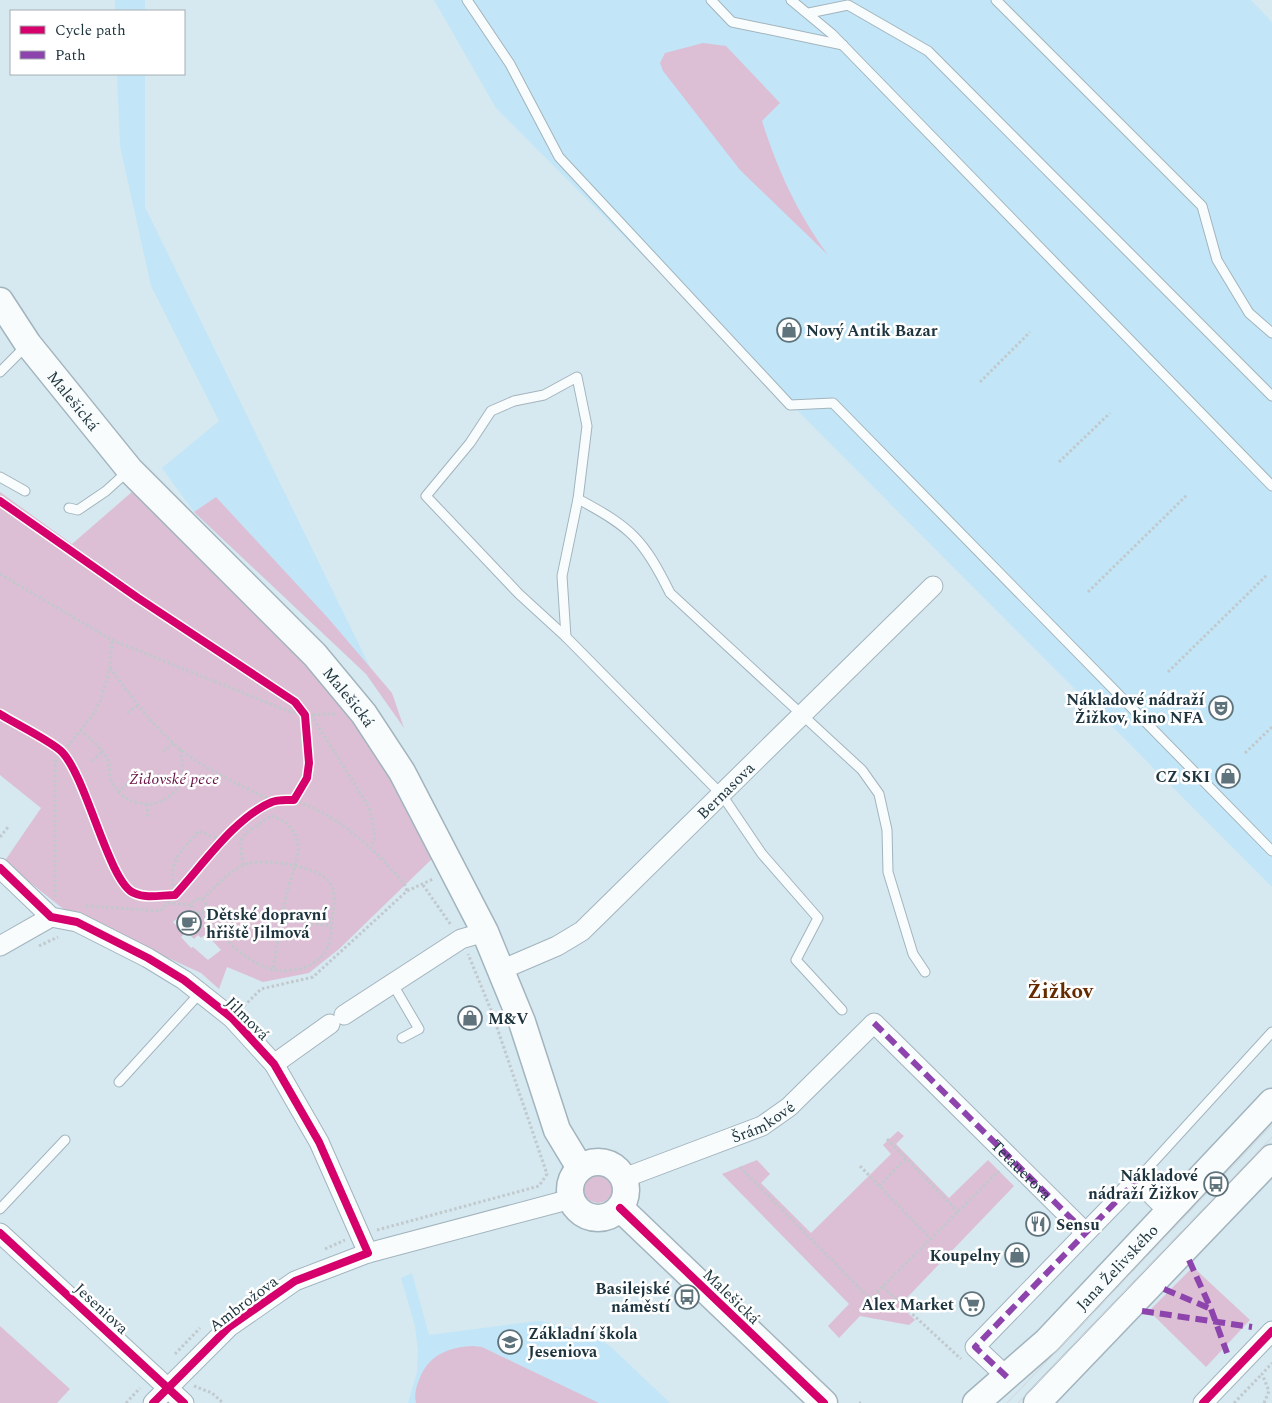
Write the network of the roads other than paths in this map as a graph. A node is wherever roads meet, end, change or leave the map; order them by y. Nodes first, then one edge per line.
1 (467, 0) edge
2 (711, 0) edge
3 (791, 0) edge
4 (996, 0) edge
5 (809, 13) junction
6 (843, 45) junction
7 (0, 301) edge
8 (1272, 333) edge
9 (28, 344) junction
10 (0, 372) edge
11 (1272, 396) edge
12 (130, 470) junction
13 (0, 477) edge
14 (1272, 486) edge
15 (25, 492) dead end
16 (578, 499) junction
17 (69, 508) dead end
18 (933, 586) dead end
19 (566, 637) junction
20 (803, 715) junction
21 (722, 795) junction
22 (1272, 851) edge
23 (0, 868) edge
24 (51, 917) junction
25 (473, 935) junction
26 (0, 946) edge
27 (501, 970) junction
28 (925, 972) dead end
29 (392, 983) junction
30 (200, 992) junction
31 (842, 1010) dead end
32 (874, 1024) joint
33 (1272, 1032) edge
34 (402, 1038) dead end
35 (274, 1064) junction
36 (119, 1082) dead end
37 (1272, 1102) edge
38 (65, 1140) dead end
39 (1272, 1158) edge
40 (580, 1168) junction
41 (624, 1178) junction
42 (1137, 1180) junction
43 (571, 1199) junction
44 (620, 1208) junction
45 (0, 1209) edge
46 (1169, 1212) junction
47 (1085, 1232) junction
48 (0, 1233) edge
49 (368, 1253) junction
50 (1272, 1331) edge
51 (1007, 1377) junction
52 (168, 1388) junction
53 (153, 1403) edge
54 (184, 1403) edge
55 (824, 1403) edge
56 (976, 1403) edge
57 (1037, 1403) edge
58 (1203, 1403) edge

1 - 22 lane
2 - 6 lane
3 - 5 lane
4 - 8 lane
5 - 6 lane
5 - 11 lane
6 - 14 lane
7 - 9 street, Malešická
9 - 10 lane
9 - 12 street, Malešická
12 - 17 lane
12 - 25 street, Malešická
13 - 15 lane
16 - 19 lane
16 - 19 lane
16 - 20 lane
18 - 20 street, Bernasova
19 - 21 lane
20 - 21 street, Bernasova
20 - 28 lane
21 - 27 street, Bernasova
21 - 31 lane
23 - 24 street
24 - 26 street
24 - 30 street, Jilmová
25 - 27 street, Malešická
25 - 29 street
27 - 40 street, Malešická
29 - 34 lane
29 - 35 street
30 - 35 street, Jilmová
30 - 36 lane
32 - 41 street, Šrámkové
32 - 47 street, Tetauerova
33 - 42 lane
35 - 49 street, Jilmová
37 - 46 street, Jana Želivského
38 - 45 lane
39 - 57 street
40 - 41 street
40 - 43 street
41 - 44 street
42 - 46 street
42 - 47 street
43 - 44 street
43 - 49 street, Ambrožova
44 - 55 street, Malešická
46 - 51 street, Jana Želivského
47 - 51 street
48 - 52 street, Jeseniova
49 - 52 street, Ambrožova
50 - 58 street
51 - 56 street, Jana Želivského
52 - 53 street, Ambrožova
52 - 54 street, Jeseniova

